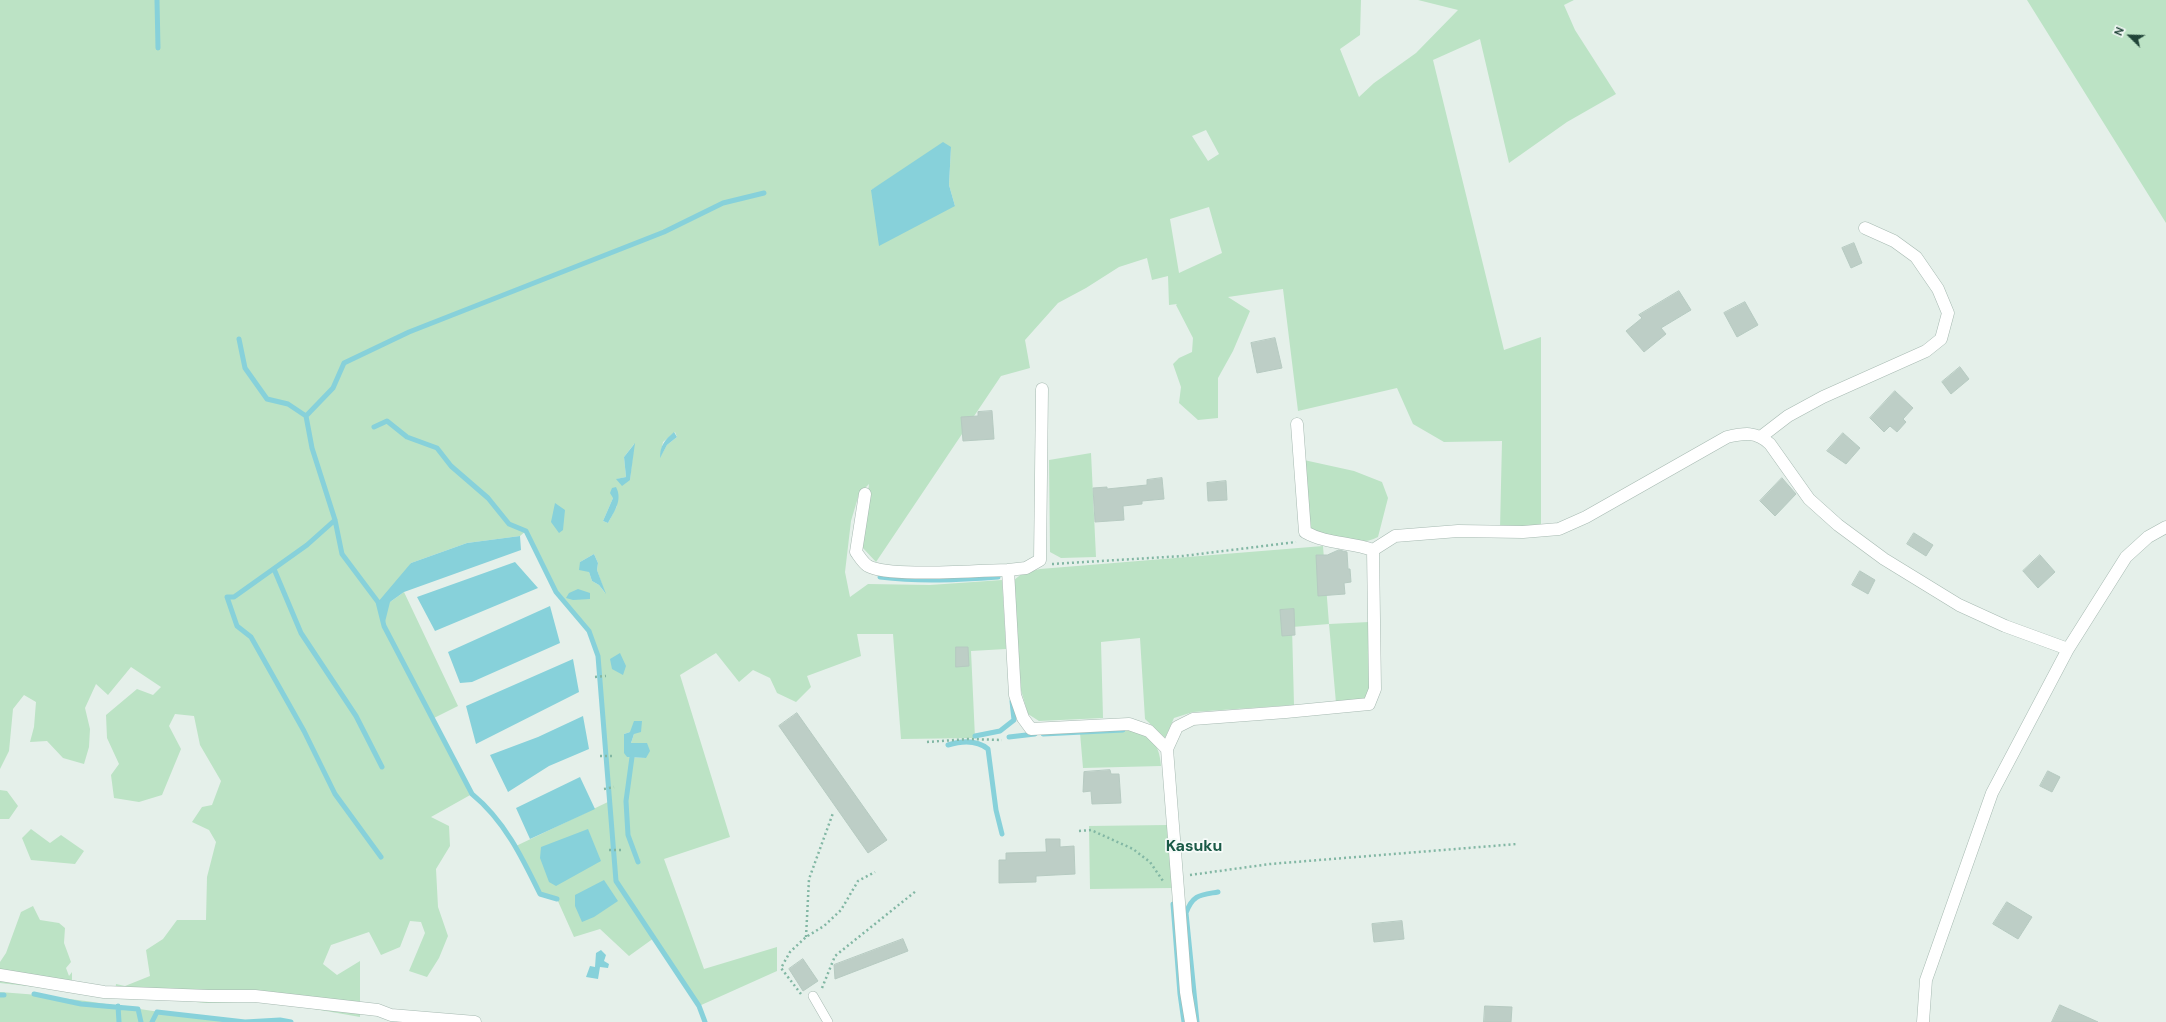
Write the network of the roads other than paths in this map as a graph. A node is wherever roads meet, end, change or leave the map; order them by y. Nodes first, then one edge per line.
1 (1865, 228) dead end
2 (1042, 389) dead end
3 (1297, 424) dead end
4 (1762, 436) junction
5 (865, 494) dead end
6 (2166, 527) edge
7 (1373, 550) junction
8 (1008, 570) junction
9 (2068, 649) junction
10 (1167, 749) junction
11 (0, 975) edge
12 (815, 1000) road end
13 (476, 1022) edge
14 (828, 1022) edge
15 (1191, 1022) edge
16 (1923, 1022) edge

1 - 4 street
2 - 8 street
3 - 7 street
4 - 7 street
4 - 9 street
5 - 8 street
6 - 9 street
7 - 10 street
8 - 10 street
9 - 16 street
10 - 15 street
11 - 13 street
12 - 14 lane

